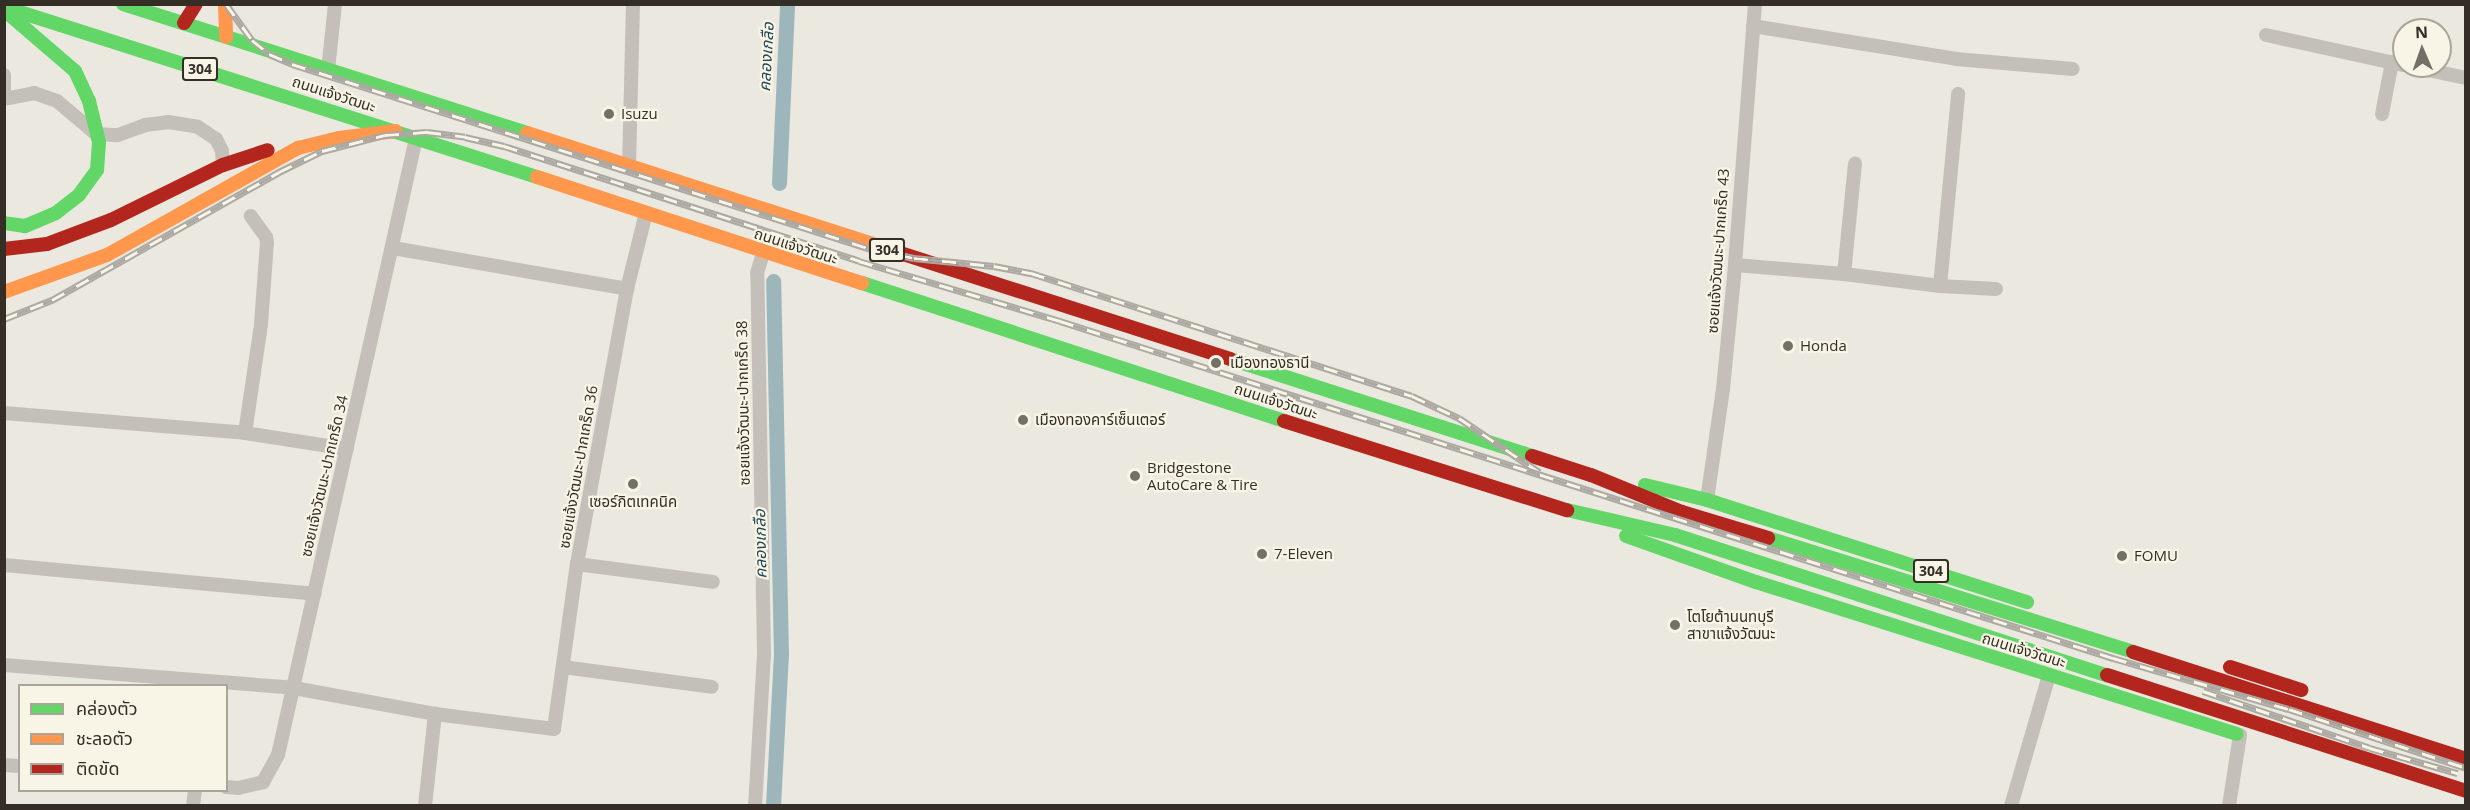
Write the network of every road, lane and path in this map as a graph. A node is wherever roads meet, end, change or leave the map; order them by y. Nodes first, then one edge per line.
1 (123, 4) edge
2 (196, 4) edge
3 (225, 4) edge
4 (335, 4) edge
5 (633, 4) edge
6 (1755, 4) edge
7 (4, 8) edge
8 (184, 23) junction
9 (1753, 26) junction
10 (2266, 35) dead end
11 (226, 37) junction
12 (2392, 63) edge
13 (2073, 69) dead end
14 (328, 70) junction
15 (4, 75) edge
16 (2394, 78) edge
17 (4, 92) edge
18 (1958, 94) dead end
19 (4, 99) edge
20 (2382, 114) dead end
21 (396, 131) junction
22 (96, 134) junction
23 (416, 138) junction
24 (298, 148) junction
25 (1855, 164) dead end
26 (224, 165) junction
27 (629, 167) junction
28 (646, 213) junction
29 (251, 216) dead end
30 (4, 223) edge
31 (393, 248) junction
32 (4, 249) edge
33 (762, 253) junction
34 (1735, 266) junction
35 (1844, 274) junction
36 (4, 284) edge
37 (21, 286) junction
38 (1940, 286) junction
39 (627, 289) junction
40 (1996, 289) dead end
41 (4, 292) edge
42 (4, 412) edge
43 (245, 433) junction
44 (347, 449) junction
45 (1591, 476) junction
46 (1707, 500) junction
47 (1578, 514) junction
48 (577, 564) junction
49 (4, 565) edge
50 (713, 582) dead end
51 (315, 594) junction
52 (2042, 607) dead end
53 (4, 665) edge
54 (563, 667) junction
55 (2049, 675) junction
56 (2268, 678) junction
57 (712, 687) dead end
58 (294, 688) junction
59 (2316, 695) dead end
60 (435, 714) junction
61 (2373, 714) dead end
62 (2188, 719) junction
63 (2407, 725) junction
64 (2245, 736) junction
65 (2466, 744) edge
66 (2466, 759) edge
67 (2388, 781) dead end
68 (228, 787) edge
69 (2466, 791) edge
70 (2421, 792) dead end
71 (425, 806) edge
72 (755, 806) edge
73 (2011, 806) edge
74 (2229, 806) edge
75 (2465, 806) edge

1 - 8 main road, ถนนแจ้งวัฒนะ / 304
2 - 8 main road
3 - 11 main road
4 - 14 street
5 - 27 street
6 - 9 street, ซอยแจ้งวัฒนะ-ปากเกร็ด 43
7 - 21 main road, ถนนแจ้งวัฒนะ / 304
7 - 22 main road
8 - 11 main road, ถนนแจ้งวัฒนะ / 304
9 - 13 street
9 - 34 street, ซอยแจ้งวัฒนะ-ปากเกร็ด 43
10 - 12 street
11 - 14 main road, ถนนแจ้งวัฒนะ / 304
14 - 27 main road, ถนนแจ้งวัฒนะ / 304
15 - 17 street
16 - 20 street
18 - 38 street
19 - 22 street
21 - 23 main road, ถนนแจ้งวัฒนะ / 304
21 - 24 main road
22 - 26 street
22 - 30 main road
23 - 28 main road, ถนนแจ้งวัฒนะ / 304
23 - 31 street, ซอยแจ้งวัฒนะ-ปากเกร็ด 34
24 - 26 main road
24 - 37 main road
25 - 35 street
26 - 32 main road
27 - 45 main road, ถนนแจ้งวัฒนะ / 304
28 - 33 main road, ถนนแจ้งวัฒนะ / 304
28 - 39 street, ซอยแจ้งวัฒนะ-ปากเกร็ด 36
29 - 43 street
31 - 39 street
31 - 44 street, ซอยแจ้งวัฒนะ-ปากเกร็ด 34
33 - 47 main road, ถนนแจ้งวัฒนะ / 304
33 - 72 street, ซอยแจ้งวัฒนะ-ปากเกร็ด 38
34 - 35 street
34 - 46 street, ซอยแจ้งวัฒนะ-ปากเกร็ด 43
35 - 38 street
36 - 37 street
37 - 41 main road
38 - 40 street
39 - 48 street, ซอยแจ้งวัฒนะ-ปากเกร็ด 36
42 - 43 street
43 - 44 street
44 - 51 street, ซอยแจ้งวัฒนะ-ปากเกร็ด 34
45 - 46 main road, ถนนแจ้งวัฒนะ / 304
45 - 66 main road, ถนนแจ้งวัฒนะ / 304
46 - 52 main road, ถนนแจ้งวัฒนะ / 304
47 - 55 main road, ถนนแจ้งวัฒนะ / 304
47 - 69 main road, ถนนแจ้งวัฒนะ / 304
48 - 50 street
48 - 54 street, ซอยแจ้งวัฒนะ-ปากเกร็ด 36
49 - 51 street
51 - 58 street, ซอยแจ้งวัฒนะ-ปากเกร็ด 34
53 - 58 street
54 - 57 street
54 - 60 street, ซอยแจ้งวัฒนะ-ปากเกร็ด 36
55 - 62 main road, ถนนแจ้งวัฒนะ / 304
55 - 73 street
56 - 59 main road
56 - 62 main road
56 - 64 main road
58 - 60 street
58 - 68 street, ซอยแจ้งวัฒนะ-ปากเกร็ด 34
60 - 71 street
61 - 63 main road
62 - 64 main road, ถนนแจ้งวัฒนะ / 304
63 - 65 main road
63 - 67 main road
64 - 74 street
70 - 75 main road

